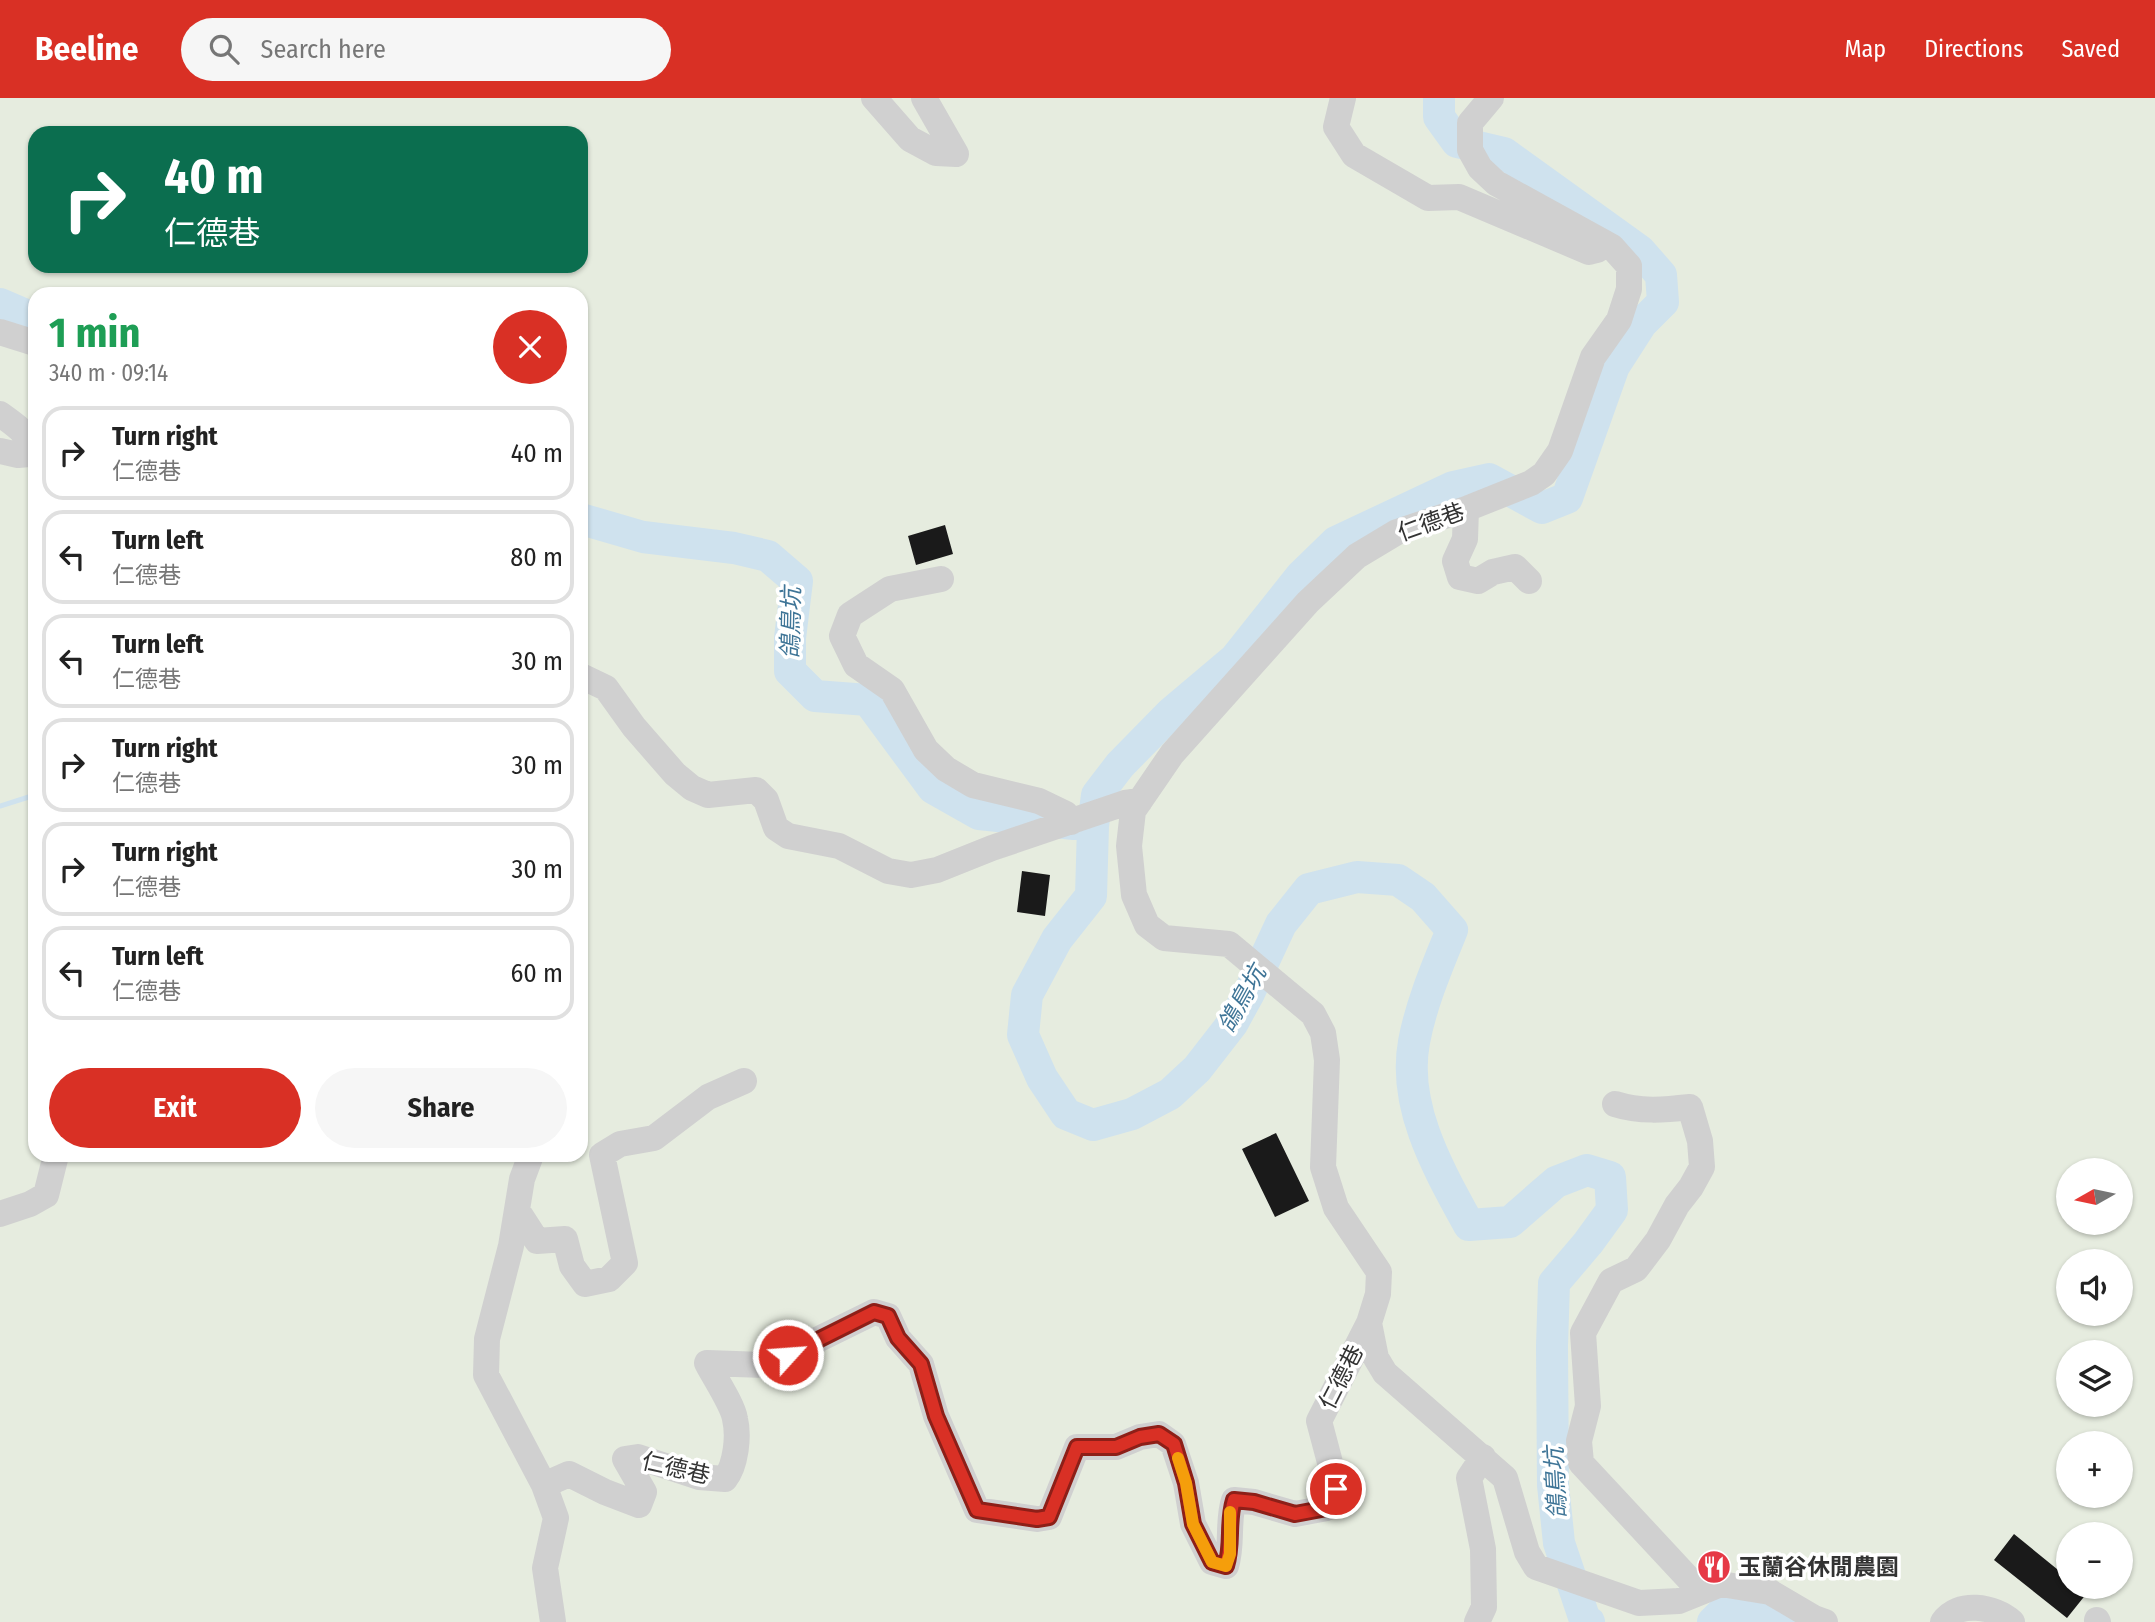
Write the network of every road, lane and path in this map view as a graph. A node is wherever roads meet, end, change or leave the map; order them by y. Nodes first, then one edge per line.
1 (874, 98) edge
2 (924, 98) edge
3 (1343, 98) edge
4 (1491, 98) edge
5 (1612, 247) junction
6 (0, 332) edge
7 (28, 341) edge
8 (0, 414) edge
9 (28, 438) edge
10 (0, 451) edge
11 (28, 454) edge
12 (1466, 509) junction
13 (940, 579) dead end
14 (1529, 581) dead end
15 (588, 679) edge
16 (1132, 802) junction
17 (1071, 822) junction
18 (744, 1081) dead end
19 (1615, 1104) dead end
20 (54, 1162) edge
21 (528, 1162) edge
22 (517, 1210) junction
23 (0, 1214) edge
24 (1368, 1324) junction
25 (1483, 1457) junction
26 (544, 1485) junction
27 (1701, 1592) junction
28 (553, 1622) edge
29 (1477, 1622) edge
30 (1825, 1622) edge
31 (1943, 1622) edge
32 (2012, 1622) edge

1 - 2 street
3 - 5 street
4 - 5 street
5 - 12 street, 仁德巷
6 - 7 street
8 - 9 street
10 - 11 street
12 - 14 street
12 - 16 street, 仁德巷
13 - 17 street
15 - 17 street
16 - 17 street
16 - 24 street, 仁德巷
18 - 22 street
19 - 27 street
20 - 23 street
21 - 22 street
22 - 26 street
24 - 25 street, 仁德巷
24 - 26 street, 仁德巷
25 - 27 street, 仁德巷
25 - 29 street
26 - 28 street
27 - 30 street
31 - 32 street

